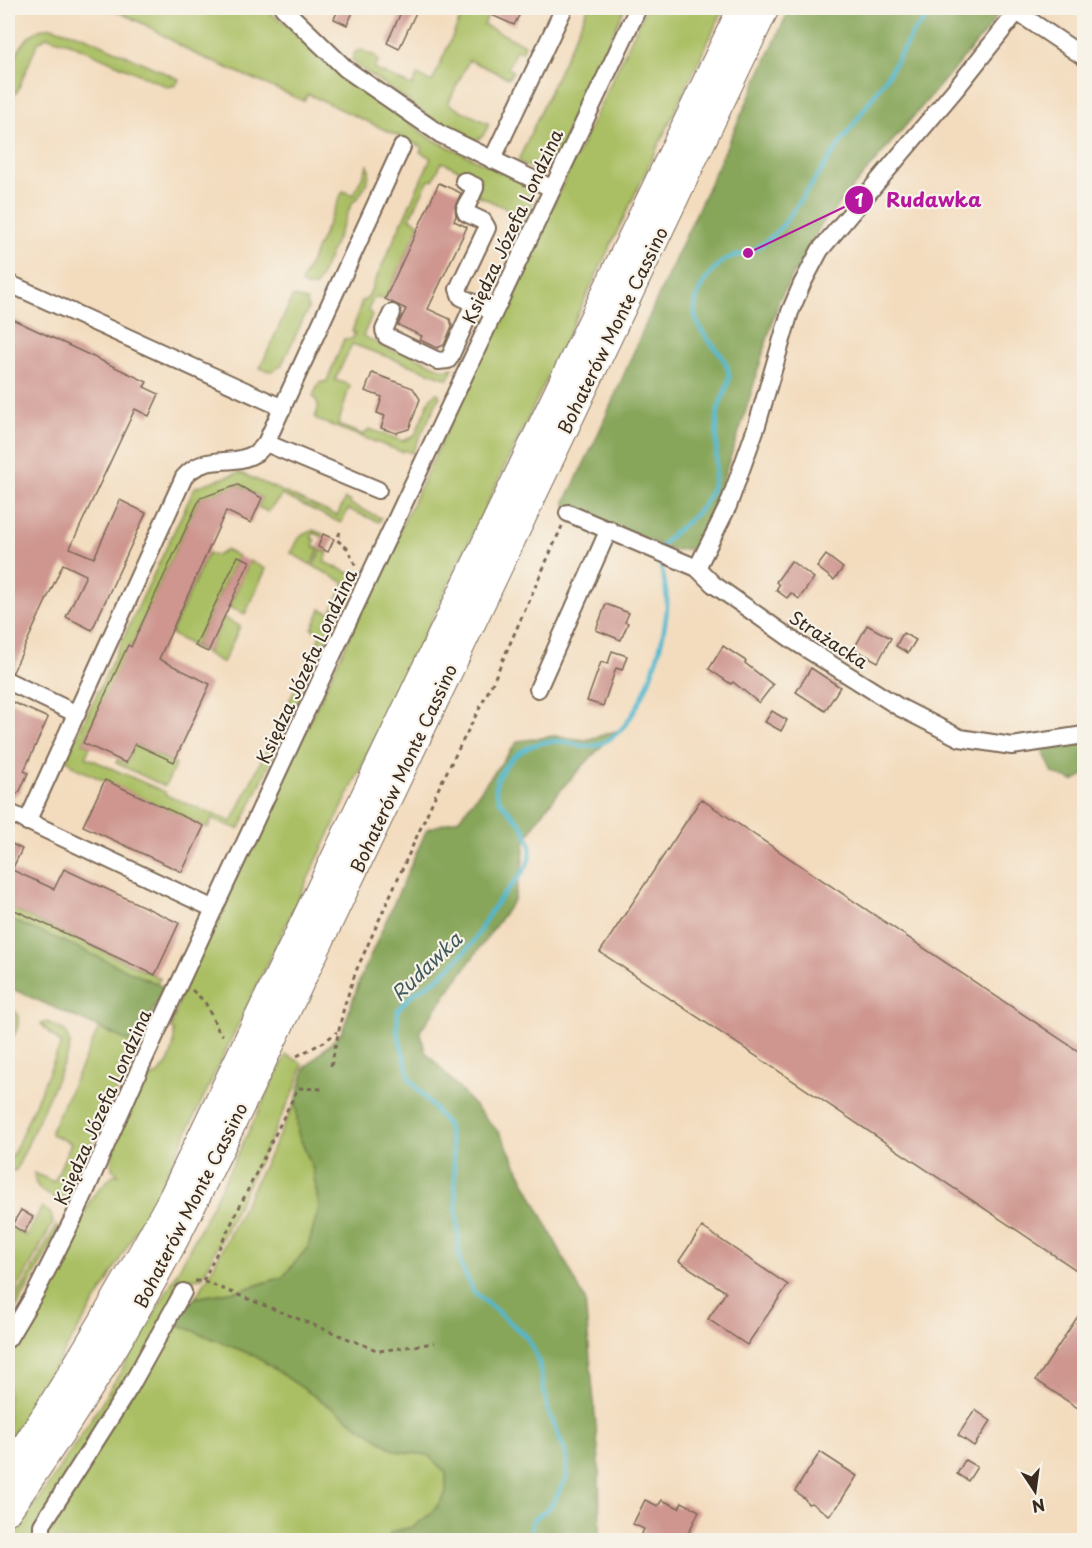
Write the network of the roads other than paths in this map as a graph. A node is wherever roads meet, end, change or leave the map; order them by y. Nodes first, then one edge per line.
1 (284, 8) edge
2 (564, 8) edge
3 (638, 8) edge
4 (741, 8) edge
5 (766, 8) edge
6 (1018, 10) edge
7 (1084, 57) edge
8 (402, 147) dead end
9 (492, 160) junction
10 (464, 181) dead end
11 (551, 188) junction
12 (8, 283) edge
13 (474, 303) junction
14 (493, 312) junction
15 (392, 313) dead end
16 (283, 408) junction
17 (266, 443) junction
18 (378, 490) dead end
19 (568, 513) road end
20 (609, 529) junction
21 (697, 568) junction
22 (8, 681) edge
23 (538, 689) dead end
24 (76, 714) junction
25 (1084, 735) edge
26 (8, 812) edge
27 (27, 822) junction
28 (214, 909) junction
29 (183, 1292) road end
30 (8, 1339) edge
31 (8, 1472) edge
32 (8, 1511) edge
33 (42, 1540) edge

1 - 9 street
2 - 9 street
3 - 11 street, Księdza Józefa Londzina
4 - 31 highway, Bohaterów Monte Cassino
5 - 32 highway, Bohaterów Monte Cassino
6 - 7 street
6 - 21 street
8 - 16 street
9 - 11 street
10 - 13 street
11 - 14 street, Księdza Józefa Londzina
12 - 16 street
13 - 14 street
13 - 15 street
14 - 28 street, Księdza Józefa Londzina
16 - 17 street
17 - 18 street
17 - 24 street
19 - 20 street, Strażacka
20 - 21 street, Strażacka
20 - 23 street
21 - 25 street, Strażacka
22 - 24 street
24 - 27 street
26 - 27 street
27 - 28 street
28 - 30 street, Księdza Józefa Londzina
29 - 33 street

